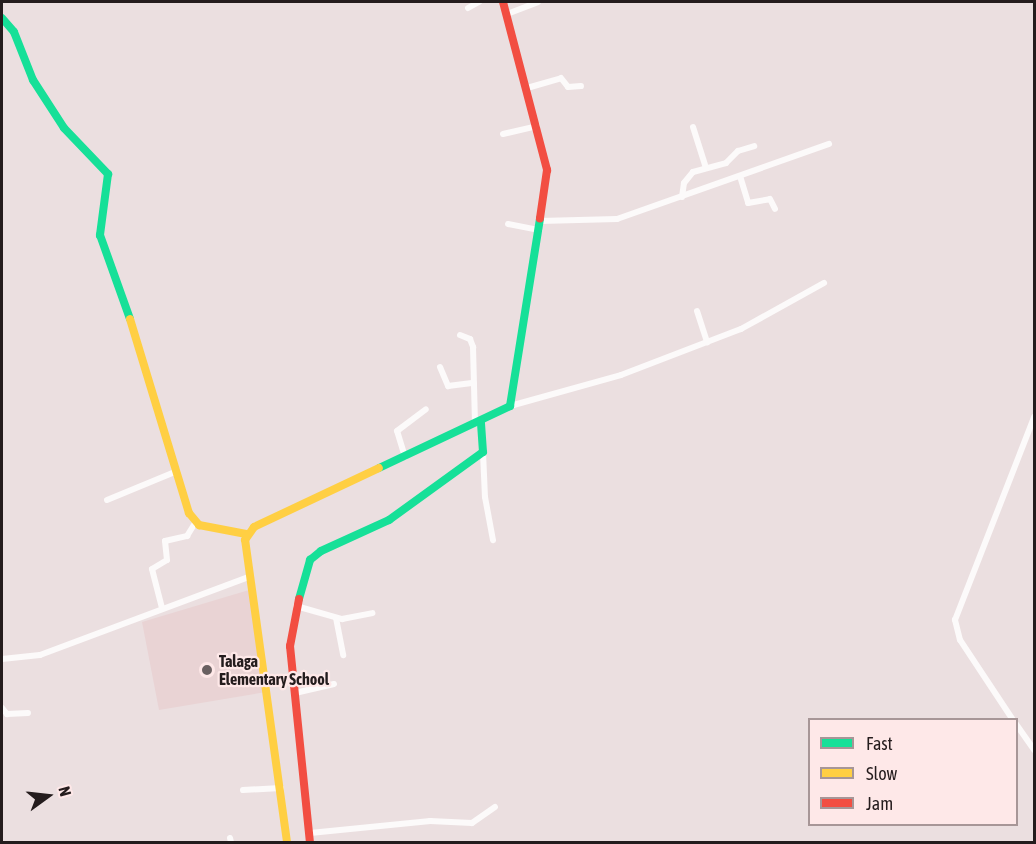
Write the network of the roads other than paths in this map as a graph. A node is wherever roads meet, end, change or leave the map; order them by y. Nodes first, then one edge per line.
1 (479, 2) edge
2 (503, 2) edge
3 (538, 2) edge
4 (468, 8) dead end
5 (507, 14) junction
6 (2, 18) edge
7 (581, 86) dead end
8 (527, 88) junction
9 (537, 126) junction
10 (693, 127) dead end
11 (503, 134) dead end
12 (829, 144) dead end
13 (754, 146) dead end
14 (706, 168) junction
15 (740, 176) junction
16 (682, 196) junction
17 (775, 209) dead end
18 (508, 224) dead end
19 (540, 226) junction
20 (824, 283) dead end
21 (697, 311) dead end
22 (460, 334) dead end
23 (707, 342) junction
24 (440, 367) dead end
25 (474, 383) junction
26 (510, 406) junction
27 (426, 409) dead end
28 (1035, 417) edge
29 (478, 422) junction
30 (483, 452) junction
31 (405, 457) junction
32 (177, 471) junction
33 (107, 500) dead end
34 (195, 523) junction
35 (246, 534) junction
36 (493, 540) dead end
37 (249, 577) junction
38 (296, 606) junction
39 (162, 608) junction
40 (372, 613) dead end
41 (336, 618) junction
42 (343, 655) dead end
43 (2, 659) edge
44 (334, 684) dead end
45 (295, 693) junction
46 (2, 708) edge
47 (28, 713) dead end
48 (1012, 718) edge
49 (1018, 725) edge
50 (1035, 750) edge
51 (282, 788) junction
52 (243, 790) dead end
53 (495, 807) dead end
54 (310, 838) edge
55 (287, 843) edge

1 - 4 street
2 - 5 street
3 - 5 street
5 - 8 street
6 - 32 street
7 - 8 street
8 - 9 street
9 - 11 street
9 - 19 street
10 - 14 street
12 - 15 street
13 - 14 street
14 - 16 street
15 - 16 street
15 - 17 street
16 - 19 street
18 - 19 street
19 - 26 street
20 - 23 street
21 - 23 street
22 - 25 street
23 - 26 street
24 - 25 street
25 - 29 street
26 - 29 street
27 - 31 street
28 - 48 street
29 - 30 street
29 - 31 street
30 - 36 street
30 - 38 street
31 - 35 street
32 - 33 street
32 - 34 street
34 - 35 street
34 - 39 street
35 - 37 street
37 - 39 street
37 - 51 street
38 - 41 street
38 - 45 street
39 - 43 street
40 - 41 street
41 - 42 street
44 - 45 street
45 - 54 street
46 - 47 street
49 - 50 street
51 - 52 street
51 - 55 street
53 - 54 street

